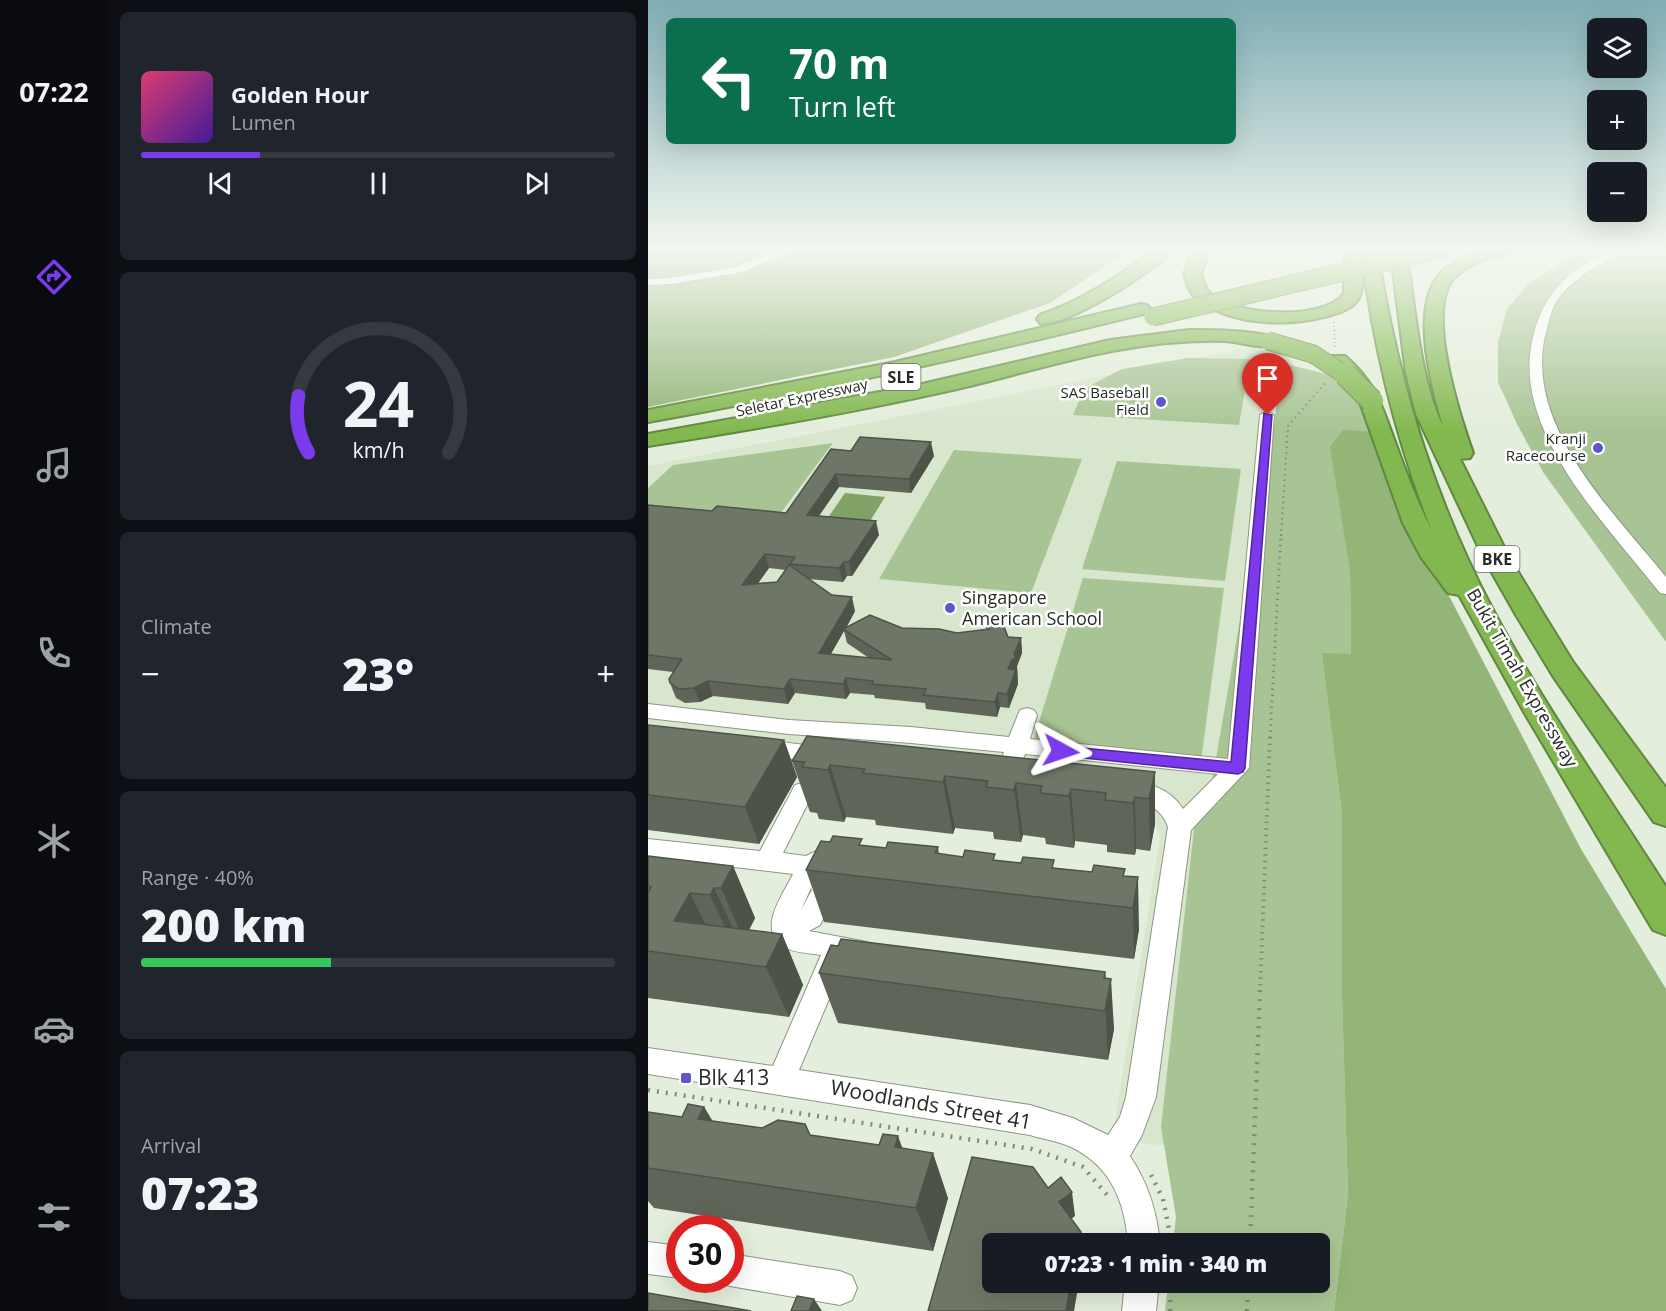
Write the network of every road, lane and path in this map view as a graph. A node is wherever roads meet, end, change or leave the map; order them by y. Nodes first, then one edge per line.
1 (1066, 309) edge
2 (1162, 309) edge
3 (1165, 309) edge
4 (1207, 309) edge
5 (1229, 309) edge
6 (1331, 309) edge
7 (1378, 309) edge
8 (1408, 309) edge
9 (1436, 309) edge
10 (1547, 309) edge
11 (1147, 313) junction
12 (1333, 317) dead end
13 (1269, 336) junction
14 (1335, 349) dead end
15 (1329, 379) dead end
16 (742, 400) junction
17 (1268, 415) dead end
18 (648, 416) edge
19 (648, 430) edge
20 (648, 440) edge
21 (1470, 500) junction
22 (1666, 589) edge
23 (1475, 601) junction
24 (648, 711) edge
25 (1027, 715) dead end
26 (789, 727) junction
27 (742, 746) edge
28 (1017, 747) junction
29 (777, 750) junction
30 (846, 757) edge
31 (1238, 768) junction
32 (1011, 776) edge
33 (1107, 787) edge
34 (803, 791) edge
35 (1666, 813) edge
36 (1180, 827) junction
37 (648, 848) edge
38 (852, 853) edge
39 (767, 861) junction
40 (806, 872) junction
41 (1666, 919) edge
42 (838, 947) junction
43 (884, 953) edge
44 (648, 1061) edge
45 (781, 1080) junction
46 (648, 1089) edge
47 (1112, 1157) junction
48 (1110, 1200) dead end
49 (1143, 1233) edge
50 (1250, 1233) edge
51 (648, 1257) edge
52 (666, 1260) edge
53 (744, 1272) edge
54 (840, 1288) dead end
55 (1141, 1293) edge
56 (1171, 1293) edge
57 (1248, 1293) edge
58 (1139, 1311) edge
59 (1170, 1311) edge
60 (1247, 1311) edge

1 - 16 highway
2 - 11 highway
3 - 11 highway, Seletar Expressway / SLE, bridge
4 - 13 highway
5 - 6 highway
7 - 23 highway, Bukit Timah Expressway / BKE
8 - 21 highway, Bukit Timah Expressway / BKE
9 - 21 highway
10 - 22 street
11 - 16 highway
11 - 19 highway, Seletar Expressway / SLE
12 - 14 path
13 - 20 highway
13 - 23 highway, bridge
15 - 50 path
16 - 18 highway, Seletar Expressway
17 - 31 street
21 - 35 highway, Bukit Timah Expressway / BKE
23 - 41 highway, Bukit Timah Expressway / BKE
24 - 26 street
25 - 28 street
26 - 28 street
26 - 29 street
27 - 29 street
28 - 31 street
28 - 32 street
29 - 30 street
31 - 36 street
33 - 36 street
34 - 39 street
36 - 47 street
37 - 39 street
38 - 40 street
39 - 40 street
40 - 42 street
42 - 43 street
42 - 45 street
44 - 45 street, Woodlands Street 41
45 - 47 street, Woodlands Street 41
46 - 48 path
47 - 49 street, Woodlands Street 41
51 - 52 street
53 - 54 street
55 - 58 street
56 - 59 path
57 - 60 path

